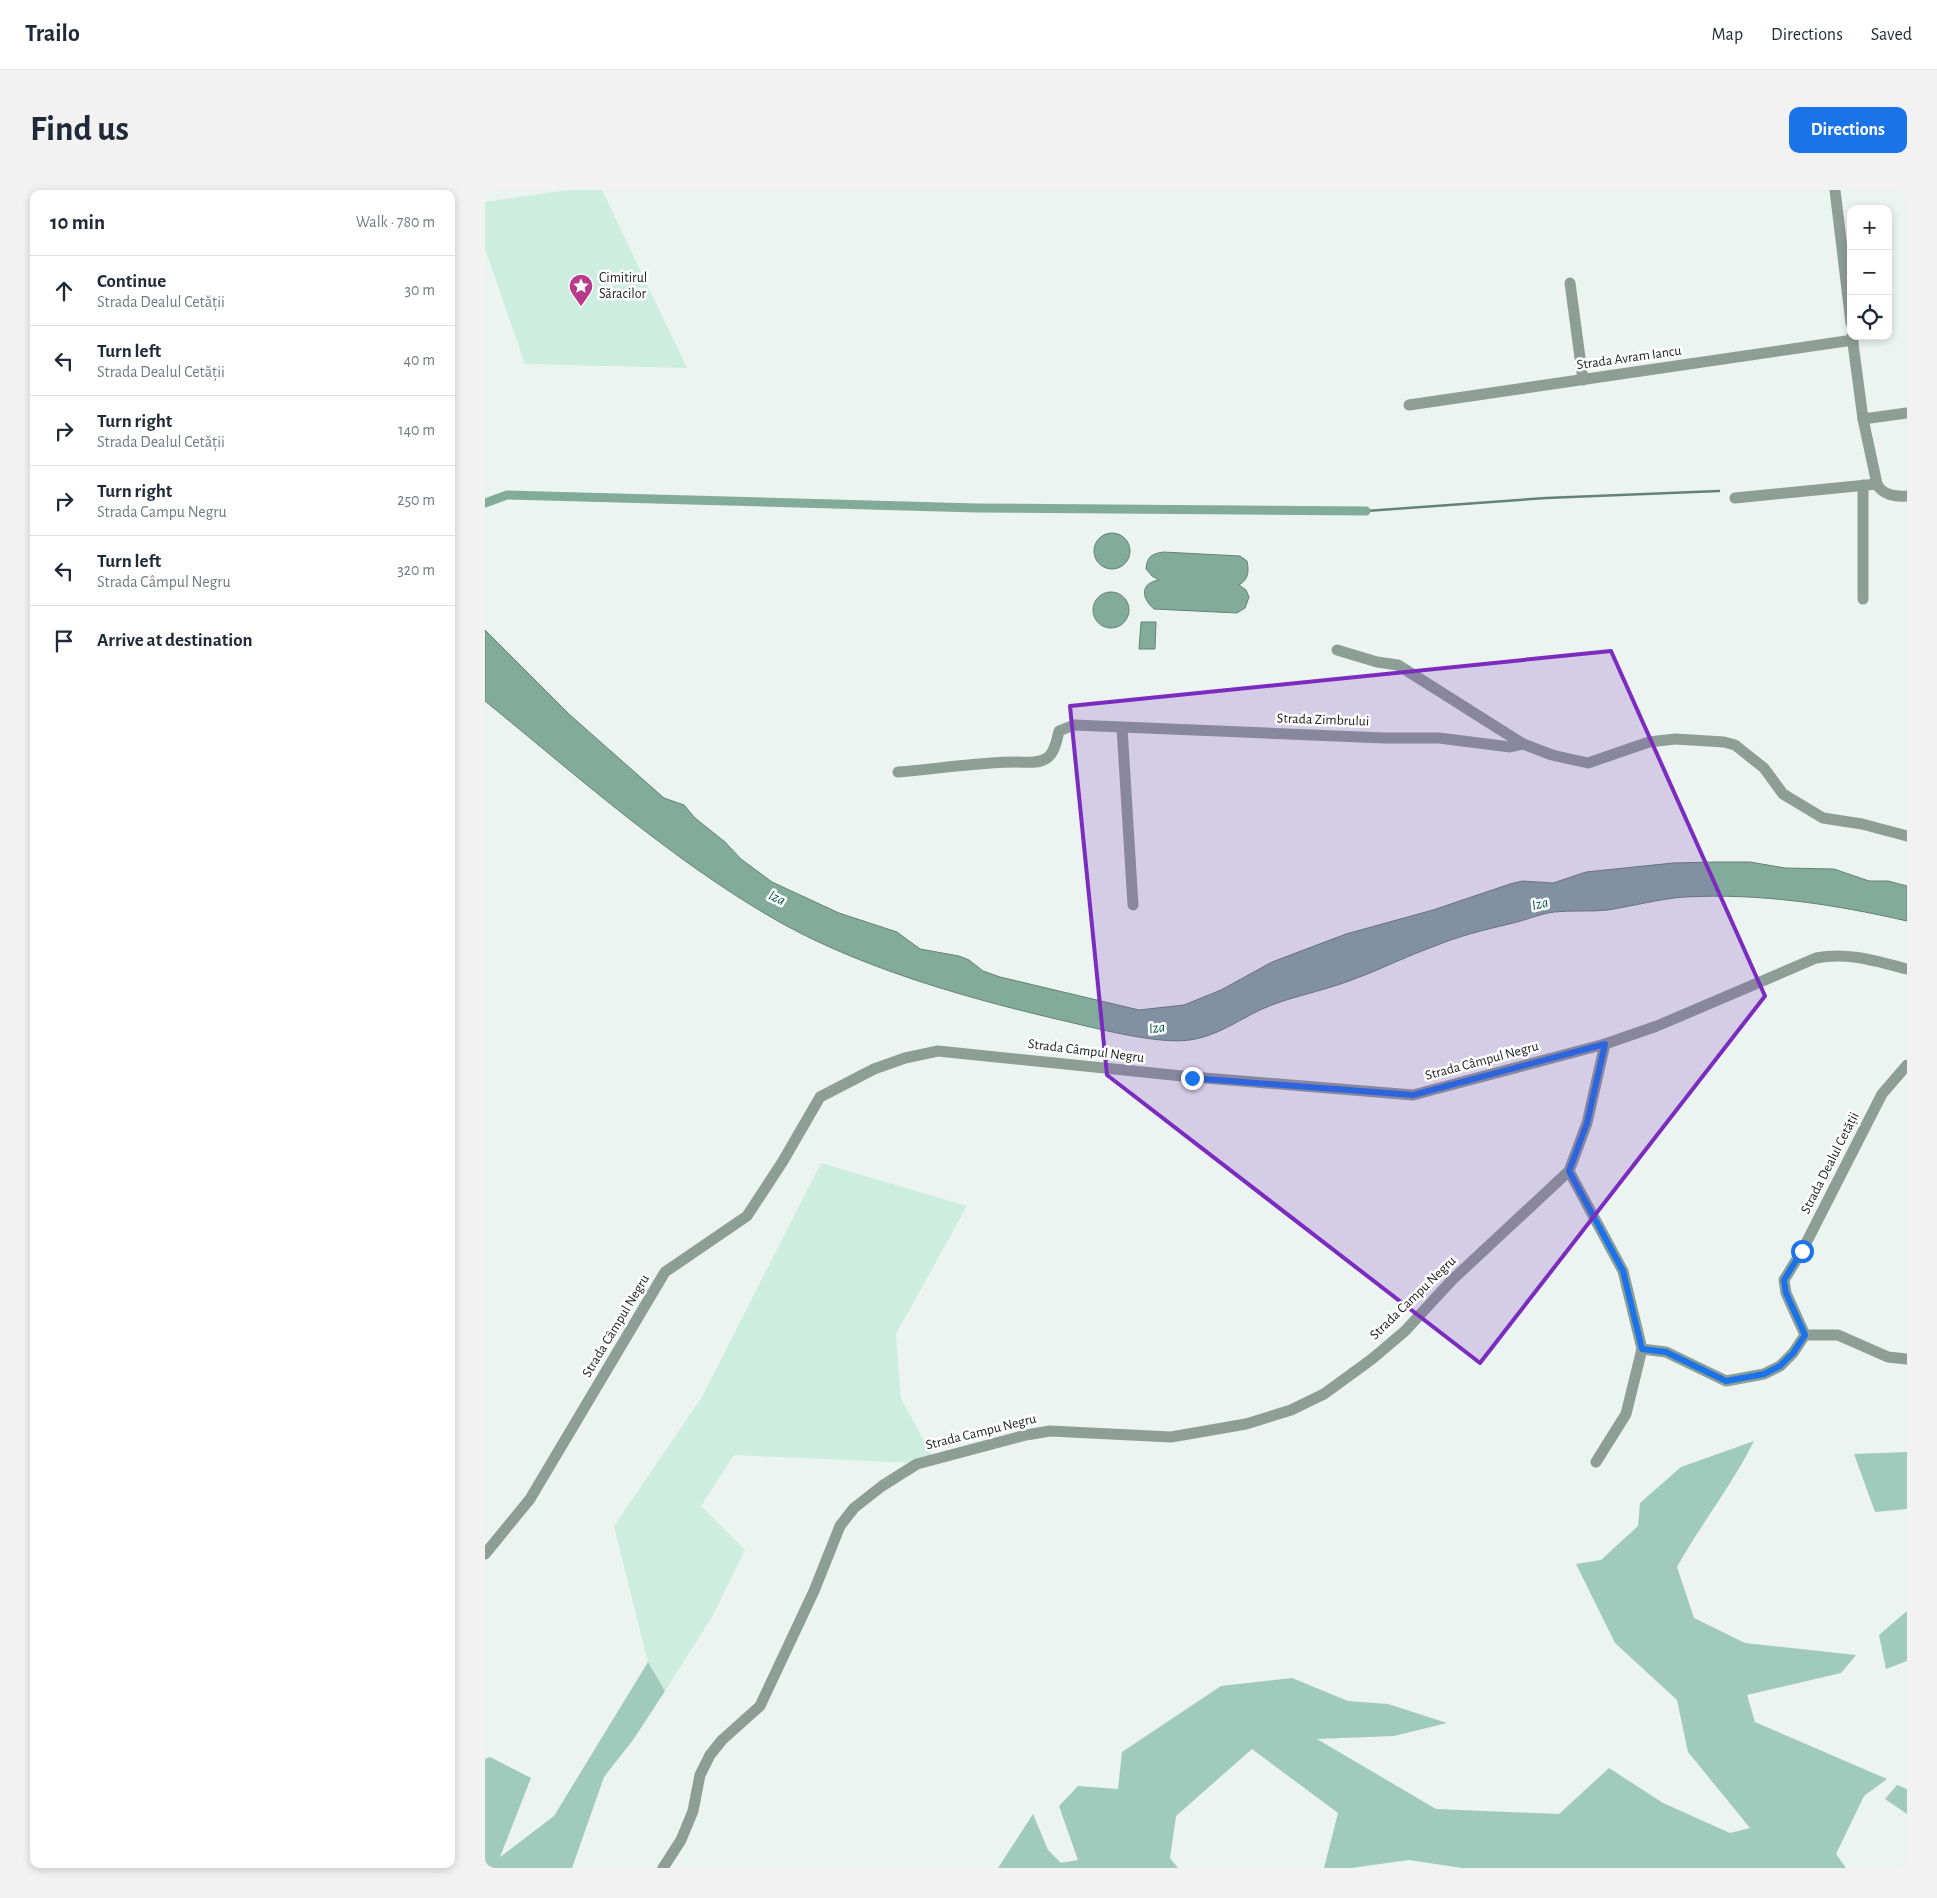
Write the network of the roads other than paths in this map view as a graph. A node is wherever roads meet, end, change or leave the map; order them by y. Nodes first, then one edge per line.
1 (1835, 190) edge
2 (1570, 283) dead end
3 (1848, 295) edge
4 (1847, 339) edge
5 (1853, 340) edge
6 (1583, 380) junction
7 (1409, 405) dead end
8 (1907, 413) edge
9 (1863, 419) junction
10 (1877, 484) junction
11 (1863, 485) junction
12 (1907, 496) edge
13 (1735, 498) dead end
14 (1863, 599) dead end
15 (1337, 650) dead end
16 (1122, 728) junction
17 (1523, 744) junction
18 (898, 772) dead end
19 (1907, 836) edge
20 (1133, 905) dead end
21 (1907, 970) edge
22 (1605, 1044) junction
23 (1907, 1065) edge
24 (1569, 1171) junction
25 (1805, 1335) junction
26 (1642, 1349) junction
27 (1907, 1359) edge
28 (1596, 1462) dead end
29 (485, 1554) edge
30 (663, 1868) edge

1 - 3 street
2 - 6 street
4 - 6 street, Strada Avram Iancu
5 - 9 street, Strada Avram Iancu
6 - 7 street, Strada Avram Iancu
8 - 9 street
9 - 10 street, Strada Avram Iancu
10 - 11 street
10 - 12 street
11 - 13 street
11 - 14 street
15 - 17 street, Strada Zimbrului
16 - 17 street, Strada Zimbrului
16 - 18 street, Strada Zimbrului
16 - 20 street
17 - 19 street, Strada Zimbrului
21 - 22 street, Strada Câmpul Negru
22 - 24 street, Strada Campu Negru
22 - 29 street, Strada Câmpul Negru
23 - 25 street, Strada Dealul Cetății
24 - 26 street
24 - 30 street, Strada Campu Negru
25 - 26 street
25 - 27 street
26 - 28 street

